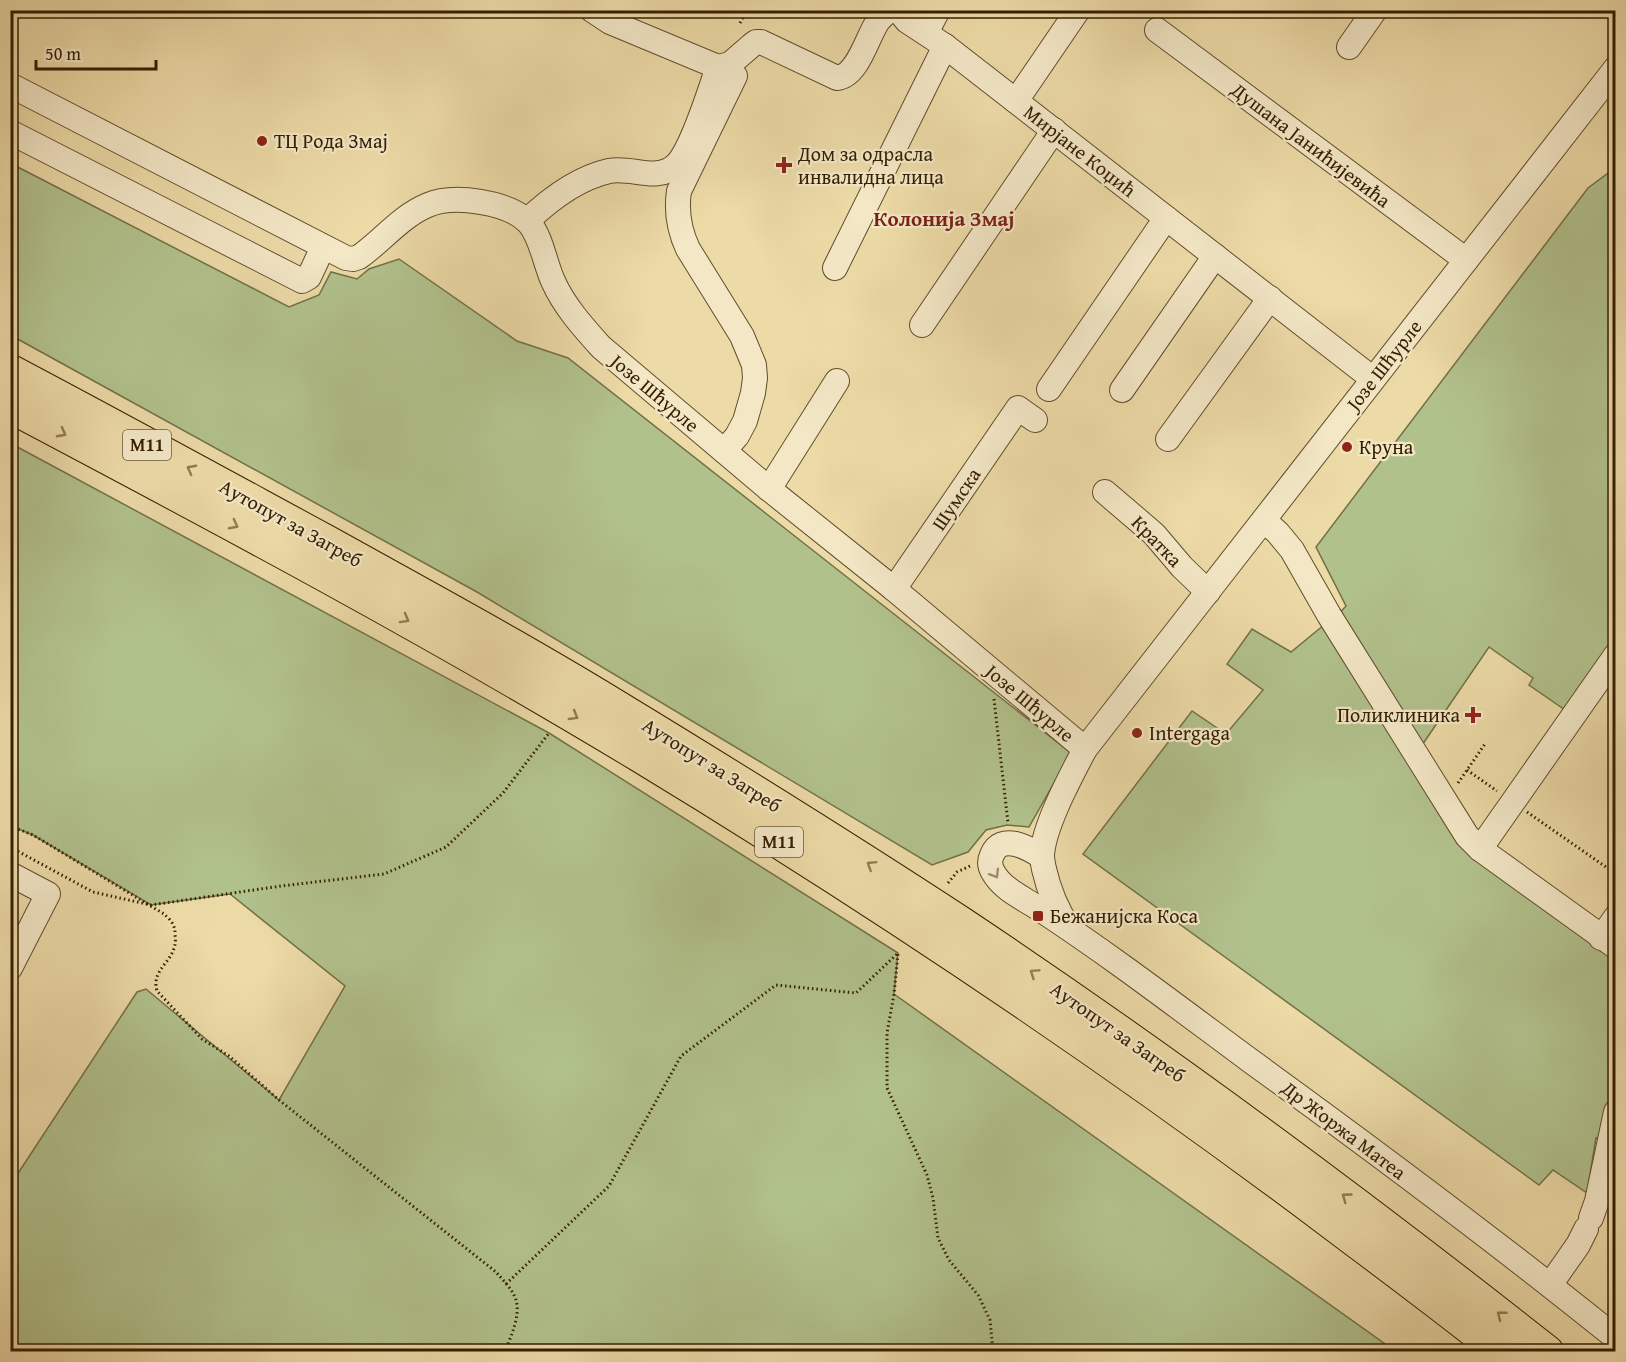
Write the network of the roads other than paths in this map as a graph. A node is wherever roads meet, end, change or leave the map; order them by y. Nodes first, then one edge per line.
1 (592, 10) edge
2 (889, 10) edge
3 (898, 10) edge
4 (938, 10) edge
5 (1078, 10) edge
6 (1375, 10) edge
7 (1157, 30) dead end
8 (935, 39) junction
9 (1350, 47) dead end
10 (1616, 69) edge
11 (727, 72) junction
12 (10, 85) edge
13 (1016, 101) junction
14 (1054, 130) junction
15 (10, 132) edge
16 (1166, 218) junction
17 (527, 221) junction
18 (323, 247) junction
19 (1215, 256) junction
20 (1466, 260) junction
21 (835, 268) dead end
22 (1270, 298) junction
23 (922, 325) dead end
24 (18, 372) edge
25 (1373, 379) junction
26 (837, 381) dead end
27 (1049, 389) dead end
28 (1122, 390) dead end
29 (10, 406) edge
30 (1027, 414) dead end
31 (1168, 440) dead end
32 (724, 451) junction
33 (770, 489) junction
34 (1105, 492) dead end
35 (1264, 520) junction
36 (894, 589) junction
37 (1208, 592) junction
38 (1616, 655) edge
39 (1085, 749) junction
40 (1480, 849) junction
41 (1042, 857) junction
42 (10, 874) edge
43 (1616, 918) edge
44 (1069, 928) junction
45 (1608, 943) edge
46 (10, 968) edge
47 (1614, 1125) edge
48 (1550, 1286) junction
49 (1616, 1338) edge
50 (1501, 1352) edge
51 (1547, 1352) edge

1 - 11 street
2 - 11 street
3 - 8 street, Мирјане Коџић
4 - 8 street
5 - 13 street
6 - 9 street
7 - 20 street, Душана Јанићијевића
8 - 13 street, Мирјане Коџић
8 - 21 street
10 - 20 street, Јозе Шћурле
11 - 17 street
11 - 32 street
12 - 18 street
13 - 14 street, Мирјане Коџић
14 - 16 street, Мирјане Коџић
14 - 23 street
15 - 18 street
16 - 19 street, Мирјане Коџић
16 - 27 street
17 - 18 street
17 - 32 street, Јозе Шћурле
19 - 22 street, Мирјане Коџић
19 - 28 street
20 - 25 street, Јозе Шћурле
22 - 25 street, Мирјане Коџић
22 - 31 street
51 -> 24 highway, Аутопут за Загреб / M11
25 - 35 street, Јозе Шћурле
26 - 33 street
29 -> 50 highway, Аутопут за Загреб / M11
30 - 36 street, Шумска
32 - 33 street, Јозе Шћурле
33 - 36 street, Јозе Шћурле
34 - 37 street, Кратка
35 - 37 street, Јозе Шћурле
35 - 40 street
36 - 39 street, Јозе Шћурле
37 - 39 street, Јозе Шћурле
38 - 40 street
39 - 41 street
40 - 45 street
41 - 44 street
41 -> 44 street, Др Жоржа Матеа
42 - 46 street
43 - 45 street
44 - 48 street, Др Жоржа Матеа
47 - 48 street
48 - 49 street, Др Жоржа Матеа

